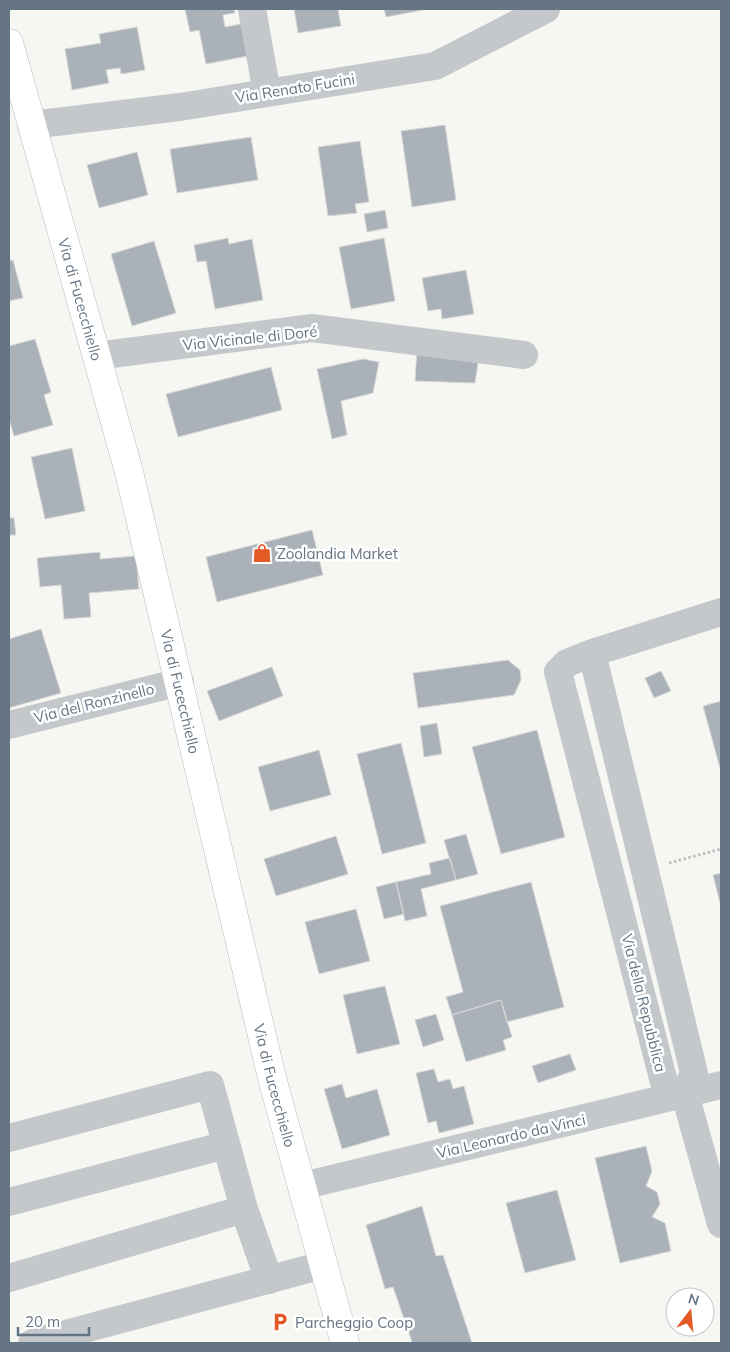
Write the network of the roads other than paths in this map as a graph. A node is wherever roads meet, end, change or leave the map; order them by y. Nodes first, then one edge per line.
1 (252, 9) edge
2 (546, 9) edge
3 (9, 44) edge
4 (267, 93) junction
5 (31, 125) junction
6 (524, 355) dead end
7 (96, 356) junction
8 (721, 612) edge
9 (592, 653) junction
10 (180, 682) junction
11 (9, 725) edge
12 (721, 1085) edge
13 (685, 1094) junction
14 (9, 1138) edge
15 (226, 1144) junction
16 (302, 1186) junction
17 (9, 1202) edge
18 (244, 1209) junction
19 (721, 1224) edge
20 (322, 1265) junction
21 (9, 1278) edge
22 (269, 1280) junction
23 (32, 1343) edge
24 (345, 1343) edge

1 - 4 street
2 - 4 street, Via Renato Fucini
3 - 5 main road, Via di Fucecchiello
4 - 5 street, Via Renato Fucini
5 - 7 main road, Via di Fucecchiello
6 - 7 street, Via Vicinale di Doré
7 - 10 main road, Via di Fucecchiello
8 - 9 street
9 - 13 street
9 - 13 street, Via della Repubblica
10 - 11 street, Via del Ronzinello
10 - 16 main road, Via di Fucecchiello
12 - 13 street, Via Leonardo da Vinci
13 - 16 street, Via Leonardo da Vinci
13 - 19 street
14 - 15 street
15 - 17 street
15 - 18 street
16 - 20 main road, Via di Fucecchiello
18 - 21 street
18 - 22 street
20 - 22 street
20 - 24 main road, Via di Fucecchiello
22 - 23 street

